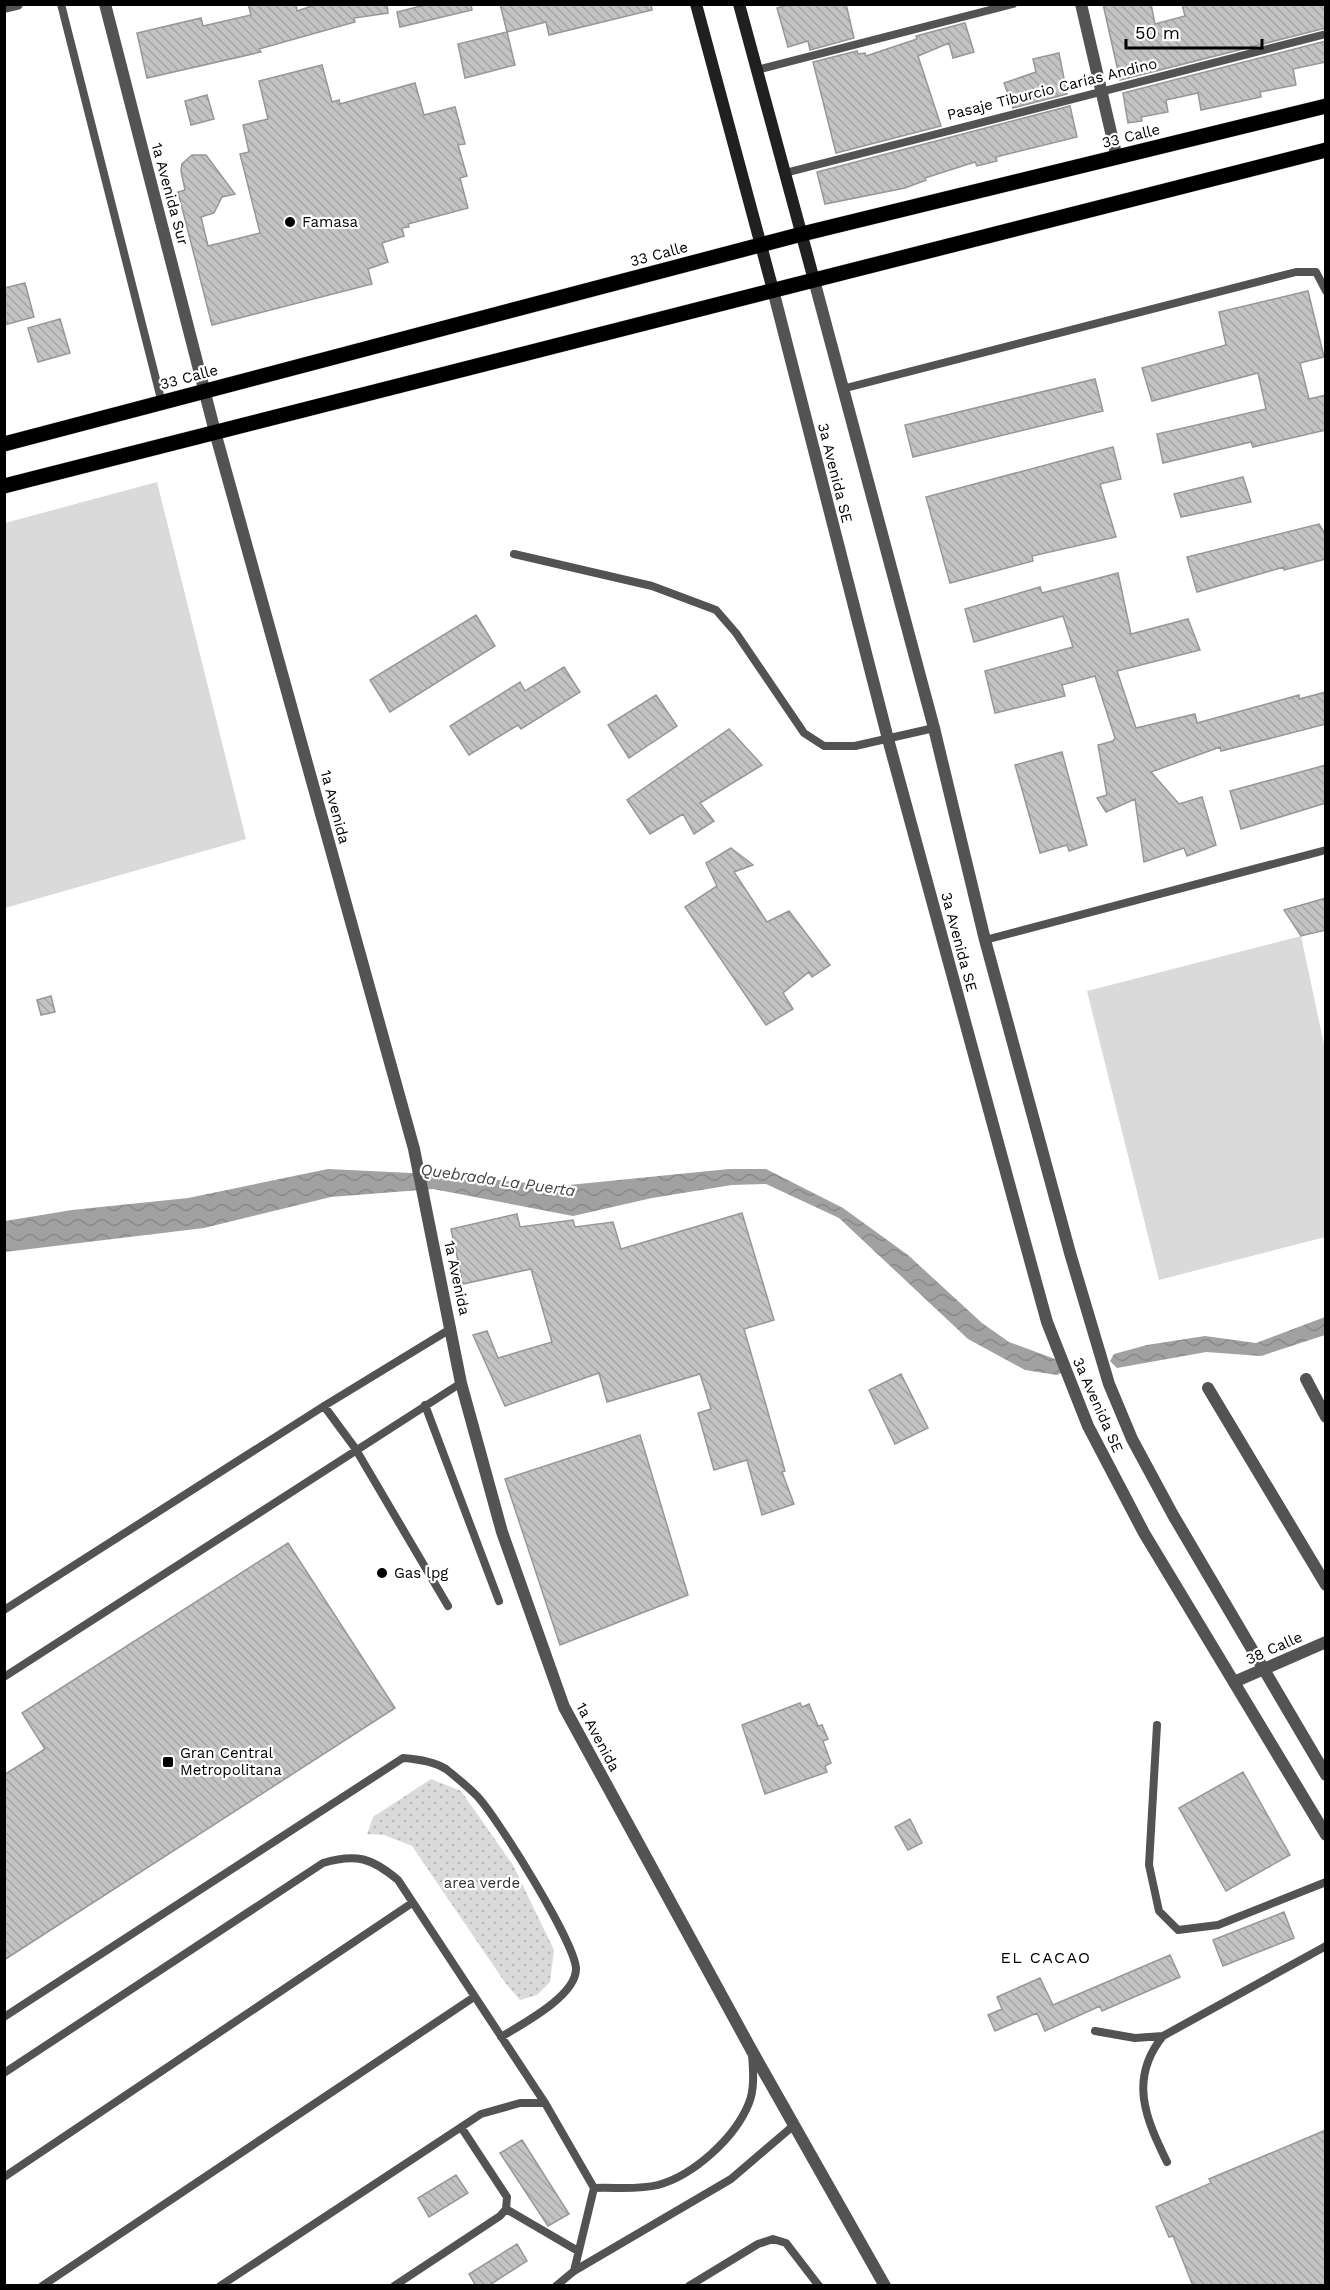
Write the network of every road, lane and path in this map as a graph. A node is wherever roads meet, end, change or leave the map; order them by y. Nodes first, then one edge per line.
1 (18, 4) edge
2 (61, 4) edge
3 (105, 4) edge
4 (696, 4) edge
5 (740, 4) edge
6 (1013, 4) edge
7 (1081, 4) edge
8 (4, 7) edge
9 (1326, 34) edge
10 (757, 70) junction
11 (1101, 90) junction
12 (1326, 106) edge
13 (1326, 150) edge
14 (1117, 159) junction
15 (785, 173) junction
16 (802, 234) junction
17 (760, 246) junction
18 (814, 280) junction
19 (773, 290) junction
20 (1326, 291) edge
21 (842, 389) junction
22 (206, 392) junction
23 (162, 403) junction
24 (215, 432) junction
25 (4, 444) edge
26 (4, 486) edge
27 (514, 554) dead end
28 (933, 728) junction
29 (888, 739) junction
30 (1326, 850) edge
31 (985, 940) junction
32 (452, 1328) junction
33 (1306, 1379) dead end
34 (461, 1383) junction
35 (1208, 1388) dead end
36 (425, 1405) junction
37 (324, 1406) junction
38 (1326, 1417) edge
39 (355, 1448) junction
40 (1326, 1585) edge
41 (499, 1601) dead end
42 (448, 1606) dead end
43 (4, 1610) edge
44 (1326, 1642) edge
45 (1265, 1669) junction
46 (4, 1677) edge
47 (1234, 1682) junction
48 (1156, 1725) dead end
49 (1326, 1775) edge
50 (1326, 1835) edge
51 (1326, 1882) edge
52 (412, 1903) junction
53 (1326, 1946) edge
54 (474, 1997) junction
55 (4, 2016) edge
56 (1095, 2031) dead end
57 (1163, 2036) junction
58 (501, 2037) junction
59 (752, 2051) junction
60 (4, 2073) edge
61 (545, 2103) junction
62 (793, 2126) junction
63 (461, 2127) junction
64 (1167, 2162) dead end
65 (4, 2177) edge
66 (594, 2188) junction
67 (506, 2209) junction
68 (578, 2251) junction
69 (574, 2271) junction
70 (42, 2286) edge
71 (220, 2286) edge
72 (394, 2286) edge
73 (556, 2286) edge
74 (690, 2286) edge
75 (819, 2286) edge
76 (885, 2286) edge

1 - 8 street
2 - 23 lane
3 - 22 street, 1a Avenida Sur
4 - 17 main road, 3a Avenida SE
5 - 10 main road, 3a Avenida SE
6 - 10 lane
7 - 11 street
9 - 11 lane, Pasaje Tiburcio Carías Andino
10 - 15 main road, 3a Avenida SE
11 - 14 street
11 - 15 lane, Pasaje Tiburcio Carías Andino
12 - 14 main road, 33 Calle
13 - 18 main road
14 - 16 main road, 33 Calle
15 - 16 main road, 3a Avenida SE
16 - 17 main road, 33 Calle
16 - 18 main road, 3a Avenida SE
17 - 19 main road, 3a Avenida SE
17 - 22 main road, 33 Calle
18 - 19 main road
18 - 21 street, 3a Avenida SE
19 - 24 main road
19 - 29 street, 3a Avenida SE
20 - 21 lane
21 - 28 street, 3a Avenida SE
22 - 23 main road, 33 Calle
22 - 24 street, 1a Avenida
23 - 25 main road, 33 Calle
24 - 26 main road
24 - 32 street, 1a Avenida
27 - 29 lane
28 - 29 lane
28 - 31 street, 3a Avenida SE
29 - 47 street, 3a Avenida SE
30 - 31 lane
31 - 45 street, 3a Avenida SE
32 - 34 street, 1a Avenida
32 - 37 lane
33 - 38 street
34 - 36 lane
34 - 59 street, 1a Avenida
35 - 40 street
36 - 39 lane
36 - 41 lane
37 - 39 lane
37 - 43 lane
39 - 42 lane
39 - 46 lane
44 - 45 street, 38 Calle
45 - 47 street, 38 Calle
45 - 49 street, 3a Avenida SE
47 - 50 street, 3a Avenida SE
48 - 51 lane
52 - 54 lane
52 - 60 lane
52 - 65 lane
53 - 57 lane
54 - 58 lane
54 - 70 lane
55 - 58 lane
56 - 57 lane
57 - 64 lane
58 - 61 lane
59 - 62 street, 1a Avenida
59 - 66 lane
61 - 63 lane
61 - 66 lane
62 - 69 lane
62 - 76 street, 1a Avenida
63 - 67 lane
63 - 71 lane
66 - 68 lane
67 - 68 lane
67 - 72 lane
68 - 69 lane
69 - 73 lane
74 - 75 lane

